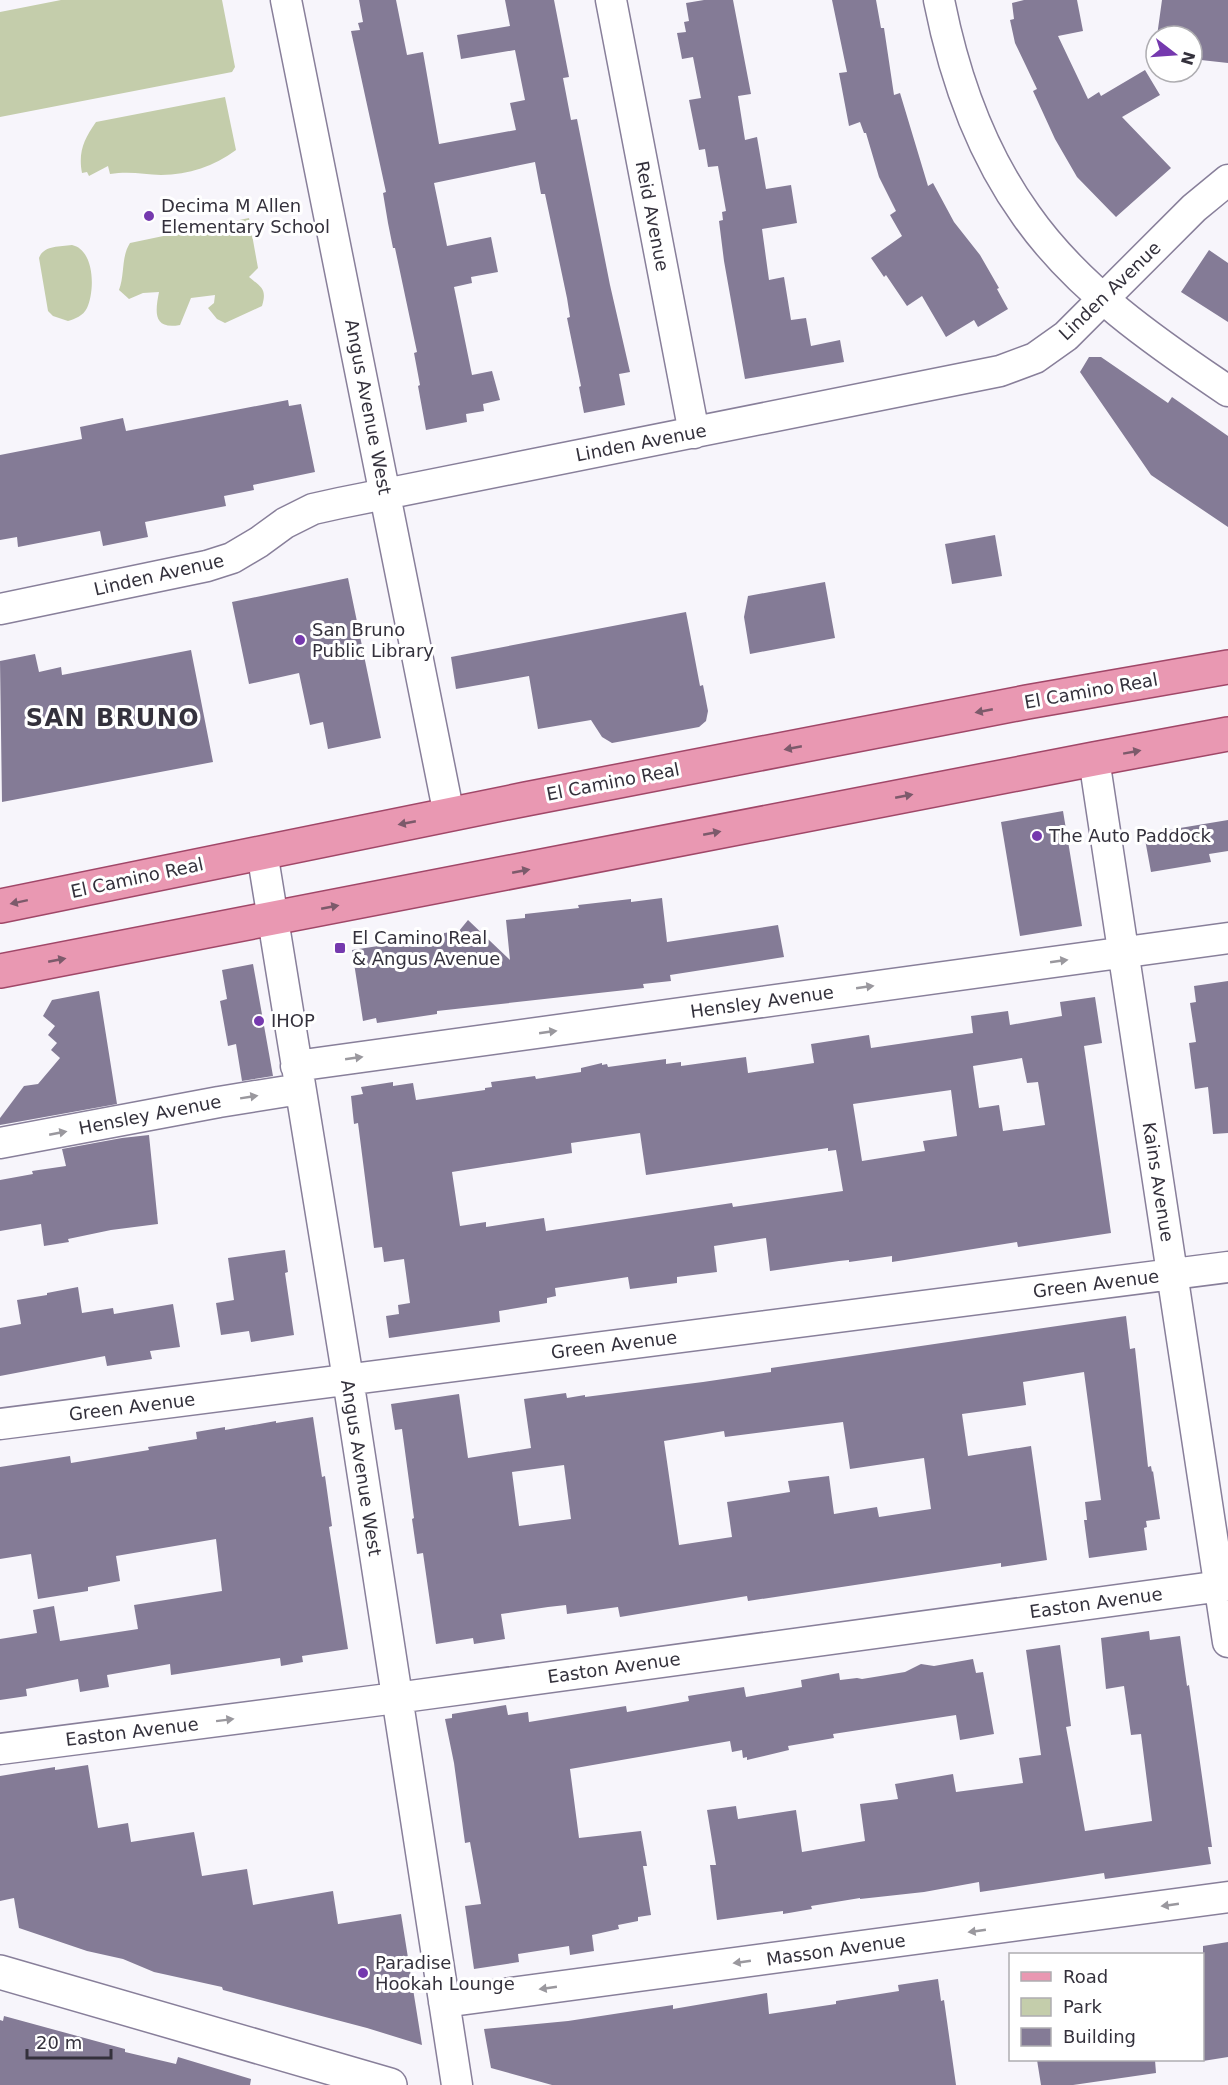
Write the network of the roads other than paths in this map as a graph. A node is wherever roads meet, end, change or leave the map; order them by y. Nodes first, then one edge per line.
1 (286, 0) edge
2 (611, 0) edge
3 (939, 0) edge
4 (1228, 180) edge
5 (1104, 298) junction
6 (1228, 391) edge
7 (694, 433) junction
8 (385, 494) junction
9 (0, 609) edge
10 (1228, 667) edge
11 (1228, 734) edge
12 (1094, 759) junction
13 (449, 815) junction
14 (262, 852) junction
15 (0, 906) edge
16 (272, 918) junction
17 (1228, 938) edge
18 (1123, 952) junction
19 (0, 971) edge
20 (298, 1078) junction
21 (0, 1143) edge
22 (1228, 1267) edge
23 (1172, 1275) junction
24 (348, 1379) junction
25 (0, 1424) edge
26 (1224, 1586) edge
27 (1228, 1642) edge
28 (396, 1698) junction
29 (0, 1749) edge
30 (1228, 1897) edge
31 (0, 1972) edge
32 (444, 2002) junction
33 (390, 2085) edge
34 (457, 2085) edge

1 - 8 street, Angus Avenue West
2 - 7 street, Reid Avenue
3 - 5 street
4 - 5 street, Linden Avenue
5 - 6 street
5 - 7 street, Linden Avenue
7 - 8 street, Linden Avenue
8 - 9 street, Linden Avenue
8 - 13 street, Angus Avenue West
10 -> 13 main road, El Camino Real
12 -> 11 main road
16 -> 12 main road
12 - 18 street, Kains Avenue
13 -> 14 main road, El Camino Real
14 -> 15 main road, El Camino Real
14 - 16 street, Angus Avenue West
19 -> 16 main road
16 - 20 street, Angus Avenue West
17 - 18 street, Hensley Avenue
20 -> 18 street, Hensley Avenue
18 - 23 street, Kains Avenue
21 -> 20 street, Hensley Avenue
20 - 24 street, Angus Avenue West
22 - 23 street, Green Avenue
23 - 24 street, Green Avenue
23 - 26 street, Kains Avenue
24 - 25 street, Green Avenue
24 - 28 street, Angus Avenue West
26 - 27 street, Kains Avenue
26 - 28 street, Easton Avenue
29 -> 28 street, Easton Avenue
28 - 32 street, Angus Avenue West
30 -> 32 street, Masson Avenue
31 - 33 street
32 - 34 street, Angus Avenue West

